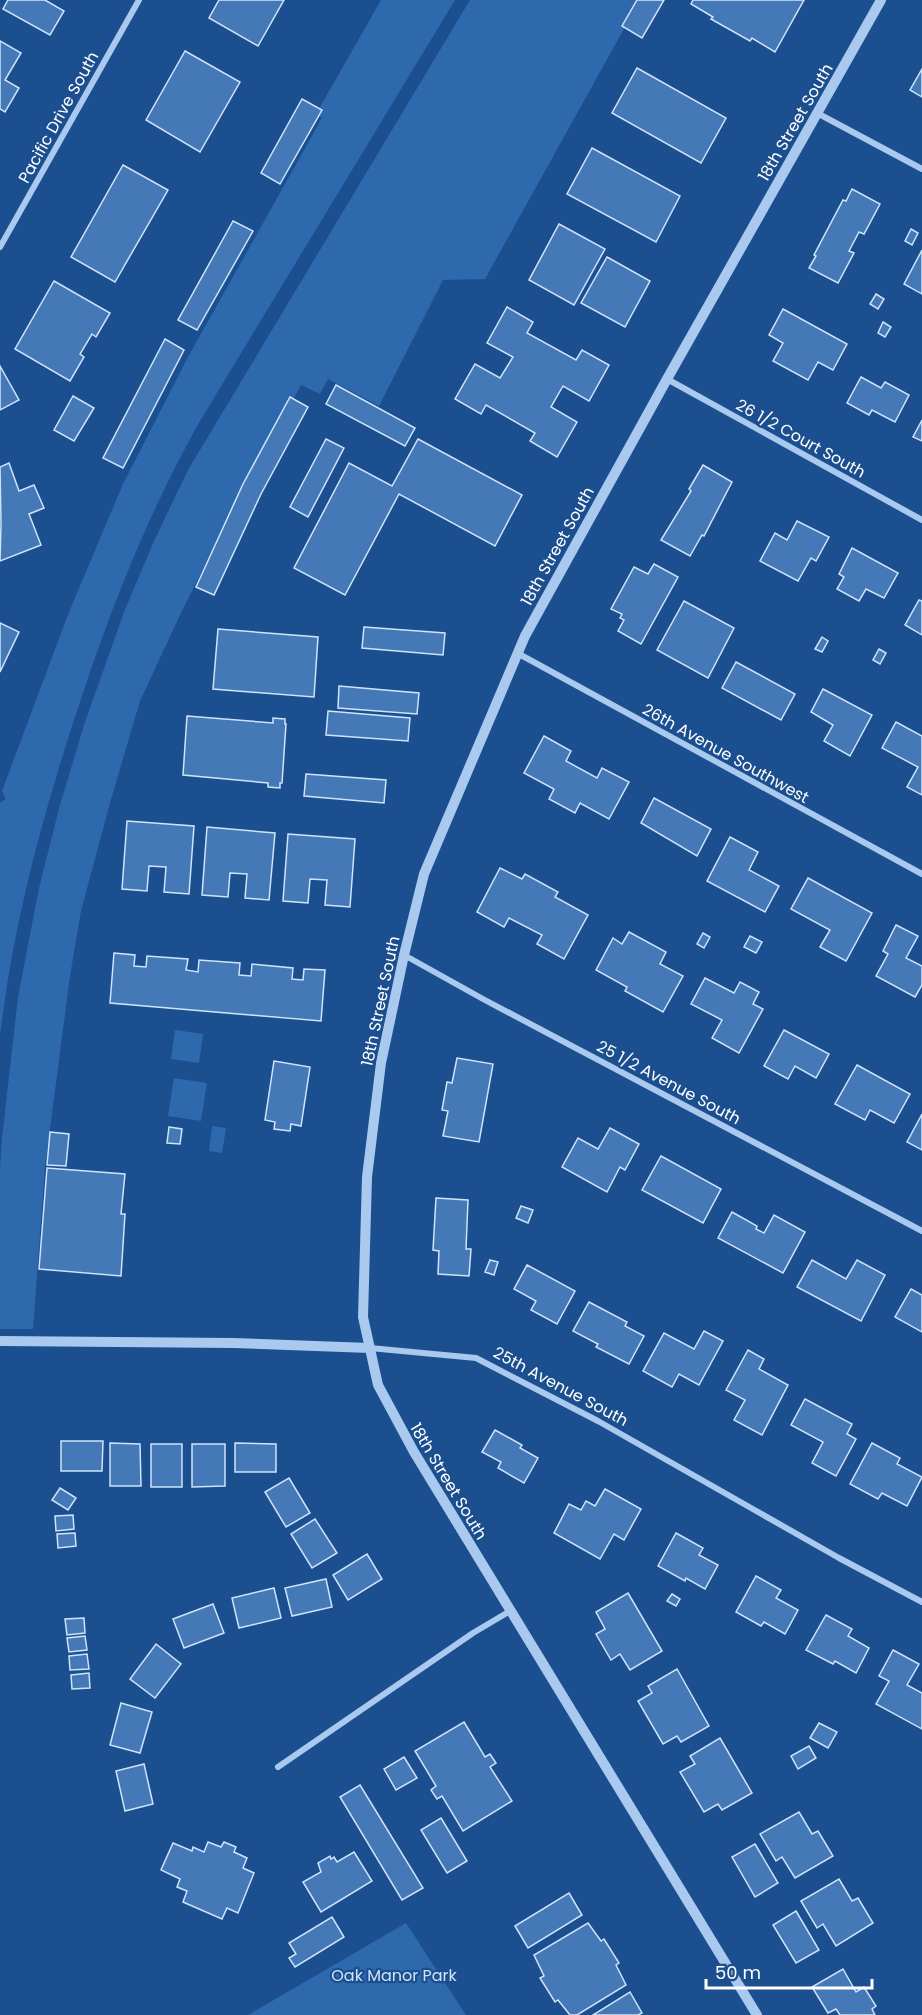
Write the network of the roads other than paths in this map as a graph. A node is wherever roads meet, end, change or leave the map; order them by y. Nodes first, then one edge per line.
1 (140, 0) edge
2 (881, 0) edge
3 (817, 112) junction
4 (922, 169) edge
5 (0, 248) edge
6 (667, 379) junction
7 (922, 520) edge
8 (519, 654) junction
9 (922, 874) edge
10 (404, 955) junction
11 (922, 1231) edge
12 (0, 1341) edge
13 (370, 1348) junction
14 (922, 1602) edge
15 (510, 1611) junction
16 (278, 1767) dead end
17 (757, 2015) edge

1 - 5 street, Pacific Drive South
2 - 3 street, 18th Street South
3 - 4 street
3 - 6 street, 18th Street South
6 - 7 street, 26 1/2 Court South
6 - 8 street, 18th Street South
8 - 9 street, 26th Avenue Southwest
8 - 10 street, 18th Street South
10 - 11 street, 25 1/2 Avenue South
10 - 13 street, 18th Street South
12 - 13 street, 25th Avenue South
13 - 14 street, 25th Avenue South
13 - 15 street, 18th Street South
15 - 16 street
15 - 17 street, 18th Street South

